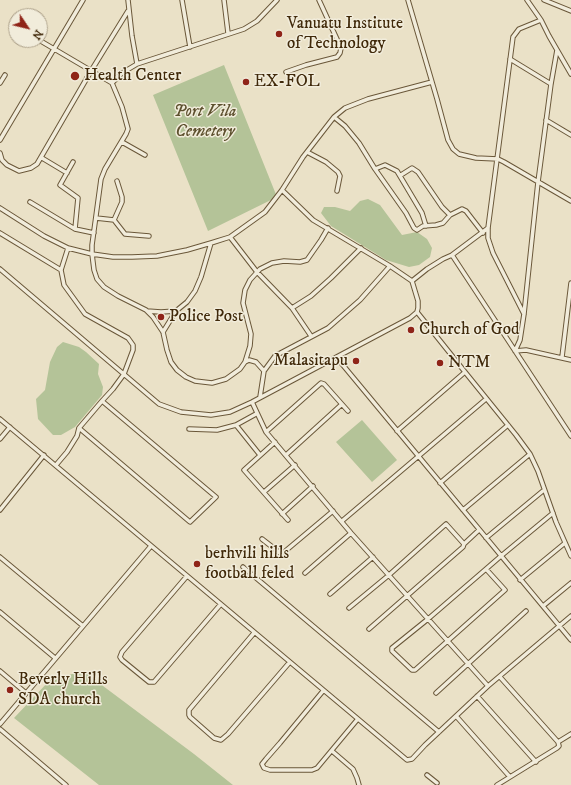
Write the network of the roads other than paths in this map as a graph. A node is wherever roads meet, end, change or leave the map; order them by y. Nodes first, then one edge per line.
1 (83, 0) edge
2 (128, 0) edge
3 (182, 0) edge
4 (224, 0) edge
5 (277, 0) edge
6 (319, 0) edge
7 (408, 0) edge
8 (527, 0) edge
9 (544, 0) edge
10 (128, 11) junction
11 (571, 11) edge
12 (541, 20) junction
13 (228, 33) junction
14 (48, 45) edge
15 (190, 47) junction
16 (54, 49) junction
17 (557, 50) junction
18 (510, 59) junction
19 (138, 64) junction
20 (91, 71) junction
21 (286, 72) dead end
22 (571, 74) edge
23 (5, 75) dead end
24 (432, 82) junction
25 (0, 83) edge
26 (112, 83) junction
27 (551, 84) junction
28 (334, 117) junction
29 (546, 120) junction
30 (571, 134) edge
31 (0, 140) edge
32 (122, 142) junction
33 (307, 152) junction
34 (0, 153) edge
35 (145, 155) dead end
36 (42, 158) junction
37 (498, 159) junction
38 (73, 162) dead end
39 (375, 169) junction
40 (67, 173) junction
41 (401, 176) junction
42 (117, 180) dead end
43 (538, 182) junction
44 (282, 190) junction
45 (337, 191) dead end
46 (571, 201) edge
47 (30, 202) dead end
48 (0, 208) edge
49 (450, 215) junction
50 (96, 218) junction
51 (114, 220) junction
52 (426, 226) junction
53 (328, 228) junction
54 (488, 228) junction
55 (75, 229) junction
56 (0, 233) edge
57 (482, 233) junction
58 (94, 234) junction
59 (148, 236) dead end
60 (230, 237) junction
61 (211, 243) junction
62 (68, 248) junction
63 (360, 248) junction
64 (92, 254) junction
65 (452, 255) junction
66 (390, 266) junction
67 (0, 270) edge
68 (61, 270) junction
69 (257, 272) junction
70 (412, 281) junction
71 (571, 283) edge
72 (292, 308) junction
73 (146, 310) junction
74 (176, 311) junction
75 (417, 312) junction
76 (524, 314) junction
77 (163, 332) junction
78 (312, 336) junction
79 (515, 351) junction
80 (562, 357) junction
81 (337, 358) junction
82 (571, 360) edge
83 (245, 362) junction
84 (264, 371) junction
85 (465, 372) junction
86 (124, 374) junction
87 (260, 397) junction
88 (486, 399) junction
89 (102, 401) junction
90 (252, 402) junction
91 (342, 405) junction
92 (348, 412) dead end
93 (256, 414) junction
94 (0, 419) edge
95 (236, 425) junction
96 (508, 425) junction
97 (10, 428) junction
98 (78, 428) junction
99 (189, 429) dead end
100 (397, 431) junction
101 (266, 432) junction
102 (571, 436) edge
103 (0, 439) edge
104 (276, 442) junction
105 (530, 454) junction
106 (260, 455) junction
107 (286, 455) junction
108 (44, 456) junction
109 (418, 457) junction
110 (56, 465) junction
111 (295, 465) junction
112 (440, 483) junction
113 (313, 486) junction
114 (544, 490) junction
115 (264, 492) junction
116 (0, 510) edge
117 (463, 510) junction
118 (333, 511) junction
119 (553, 513) junction
120 (282, 514) junction
121 (288, 520) dead end
122 (342, 521) junction
123 (479, 530) junction
124 (351, 533) junction
125 (486, 538) junction
126 (262, 539) dead end
127 (565, 543) junction
128 (464, 544) junction
129 (151, 546) junction
130 (372, 556) junction
131 (501, 556) junction
132 (571, 556) edge
133 (0, 557) edge
134 (242, 567) dead end
135 (486, 569) junction
136 (305, 573) dead end
137 (389, 575) junction
138 (187, 576) junction
139 (520, 580) junction
140 (571, 583) edge
141 (330, 594) dead end
142 (408, 596) junction
143 (220, 604) junction
144 (543, 606) junction
145 (349, 608) dead end
146 (526, 611) dead end
147 (0, 612) edge
148 (571, 616) edge
149 (428, 619) junction
150 (83, 626) junction
151 (558, 626) junction
152 (369, 629) dead end
153 (254, 633) junction
154 (571, 640) edge
155 (448, 641) junction
156 (55, 658) junction
157 (289, 663) junction
158 (468, 664) junction
159 (0, 671) edge
160 (500, 677) junction
161 (488, 686) junction
162 (323, 691) junction
163 (436, 692) dead end
164 (26, 693) junction
165 (477, 696) junction
166 (456, 716) junction
167 (357, 720) junction
168 (0, 724) edge
169 (0, 729) edge
170 (439, 732) junction
171 (571, 734) edge
172 (558, 742) junction
173 (332, 750) junction
174 (536, 762) junction
175 (427, 776) dead end
176 (510, 777) junction
177 (437, 783) dead end
178 (66, 785) edge
179 (359, 785) edge
180 (497, 785) edge

1 - 16 street
2 - 10 street
3 - 15 street
4 - 13 street
5 - 13 street
6 - 21 street
7 - 24 street
8 - 12 street
9 - 11 street
10 - 19 street
10 - 20 street
12 - 17 street
12 - 18 street
13 - 15 street
14 - 16 street
15 - 19 street
16 - 20 street
16 - 31 street
17 - 22 street
17 - 27 street
18 - 27 street
18 - 37 street
19 - 26 street
20 - 26 street
20 - 36 street
23 - 25 street
24 - 28 street
24 - 37 street
26 - 32 street
27 - 29 street
28 - 33 street
28 - 39 street
29 - 30 street
29 - 43 street
32 - 35 street
32 - 50 street
33 - 44 street
33 - 45 street
34 - 36 street
36 - 40 street
37 - 43 street
37 - 54 street
38 - 40 street
39 - 41 street
39 - 52 street
40 - 55 street
41 - 49 street
41 - 52 street
42 - 51 street
43 - 46 street
43 - 76 street
44 - 53 street
44 - 60 street
47 - 55 street
48 - 62 street
49 - 52 street
49 - 57 street
50 - 51 street
50 - 58 street
51 - 59 street
53 - 63 street
53 - 69 street
54 - 57 street
54 - 76 street
55 - 58 street
56 - 68 street
57 - 65 street
58 - 64 street
60 - 61 street
60 - 69 street
61 - 64 street
61 - 74 street
62 - 64 street
62 - 68 street
63 - 66 street
63 - 72 street
64 - 73 street
65 - 70 street
65 - 79 street
66 - 70 street
66 - 78 street
67 - 86 street
68 - 86 street
69 - 72 street
69 - 83 street
70 - 75 street
71 - 80 street
72 - 78 street
73 - 74 street
73 - 77 street
74 - 77 street
75 - 81 street
75 - 85 street
76 - 79 street
77 - 83 street
78 - 84 street
79 - 80 street
79 - 102 street
80 - 82 street
81 - 87 street
81 - 100 street
83 - 84 street
84 - 87 street
85 - 88 street
85 - 100 street
86 - 89 street
86 - 90 street
87 - 90 street
88 - 96 street
88 - 109 street
89 - 98 street
89 - 98 street
90 - 93 street
91 - 92 street
91 - 101 street
91 - 107 street
93 - 95 street
93 - 101 street
94 - 97 street
95 - 99 street
95 - 106 street
96 - 105 street
96 - 112 street
97 - 103 street
97 - 108 street
98 - 110 street
100 - 109 street
101 - 104 street
104 - 106 street
104 - 107 street
105 - 114 street
105 - 117 street
106 - 115 street
107 - 111 street
108 - 110 street
108 - 116 street
109 - 112 street
109 - 122 street
110 - 129 street
111 - 113 street
111 - 115 street
112 - 117 street
113 - 118 street
113 - 120 street
114 - 119 street
114 - 125 street
115 - 120 street
117 - 123 street
118 - 122 street
118 - 126 street
119 - 127 street
119 - 131 street
120 - 121 street
122 - 124 street
123 - 125 street
123 - 128 street
124 - 130 street
124 - 136 street
125 - 131 street
127 - 132 street
127 - 139 street
128 - 137 street
128 - 142 street
129 - 138 street
129 - 150 street
130 - 137 street
130 - 141 street
131 - 135 street
131 - 139 street
133 - 150 street
134 - 170 street
135 - 149 street
135 - 155 street
137 - 142 street
137 - 145 street
138 - 143 street
138 - 143 street
139 - 144 street
140 - 144 street
142 - 149 street
142 - 152 street
143 - 153 street
144 - 151 street
146 - 158 street
147 - 156 street
148 - 151 street
149 - 155 street
149 - 155 street
150 - 156 street
151 - 154 street
151 - 160 street
153 - 157 street
153 - 157 street
155 - 158 street
156 - 164 street
157 - 162 street
158 - 161 street
158 - 163 street
159 - 164 street
160 - 161 street
160 - 172 street
161 - 165 street
162 - 167 street
162 - 173 street
164 - 168 street
165 - 166 street
165 - 174 street
166 - 170 street
166 - 176 street
167 - 170 street
167 - 173 street
169 - 178 street
171 - 172 street
172 - 174 street
173 - 179 street
174 - 176 street
175 - 177 street
176 - 180 street

